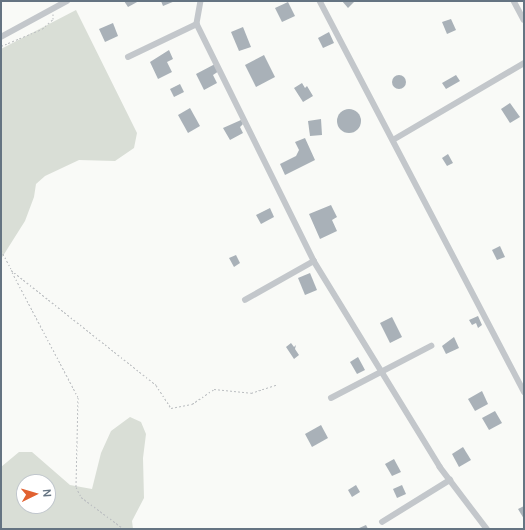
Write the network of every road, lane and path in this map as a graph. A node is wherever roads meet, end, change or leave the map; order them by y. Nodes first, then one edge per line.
1 (67, 1) edge
2 (201, 1) edge
3 (320, 1) edge
4 (514, 1) edge
5 (54, 8) junction
6 (524, 20) edge
7 (197, 24) junction
8 (1, 36) edge
9 (1, 46) edge
10 (128, 57) dead end
11 (524, 63) edge
12 (393, 140) junction
13 (1, 250) edge
14 (314, 261) junction
15 (11, 270) junction
16 (245, 300) dead end
17 (431, 346) dead end
18 (382, 372) junction
19 (278, 384) dead end
20 (524, 392) edge
21 (331, 398) dead end
22 (450, 480) junction
23 (382, 522) dead end
24 (124, 529) edge
25 (487, 529) edge

1 - 5 street
2 - 7 street
3 - 12 street
4 - 6 street
5 - 8 street
5 - 9 path
7 - 10 street
7 - 14 street
11 - 12 street
12 - 20 street
13 - 15 path
14 - 16 street
14 - 18 street
15 - 19 path
15 - 24 path
17 - 18 street
18 - 21 street
18 - 22 street
22 - 23 street
22 - 25 street

